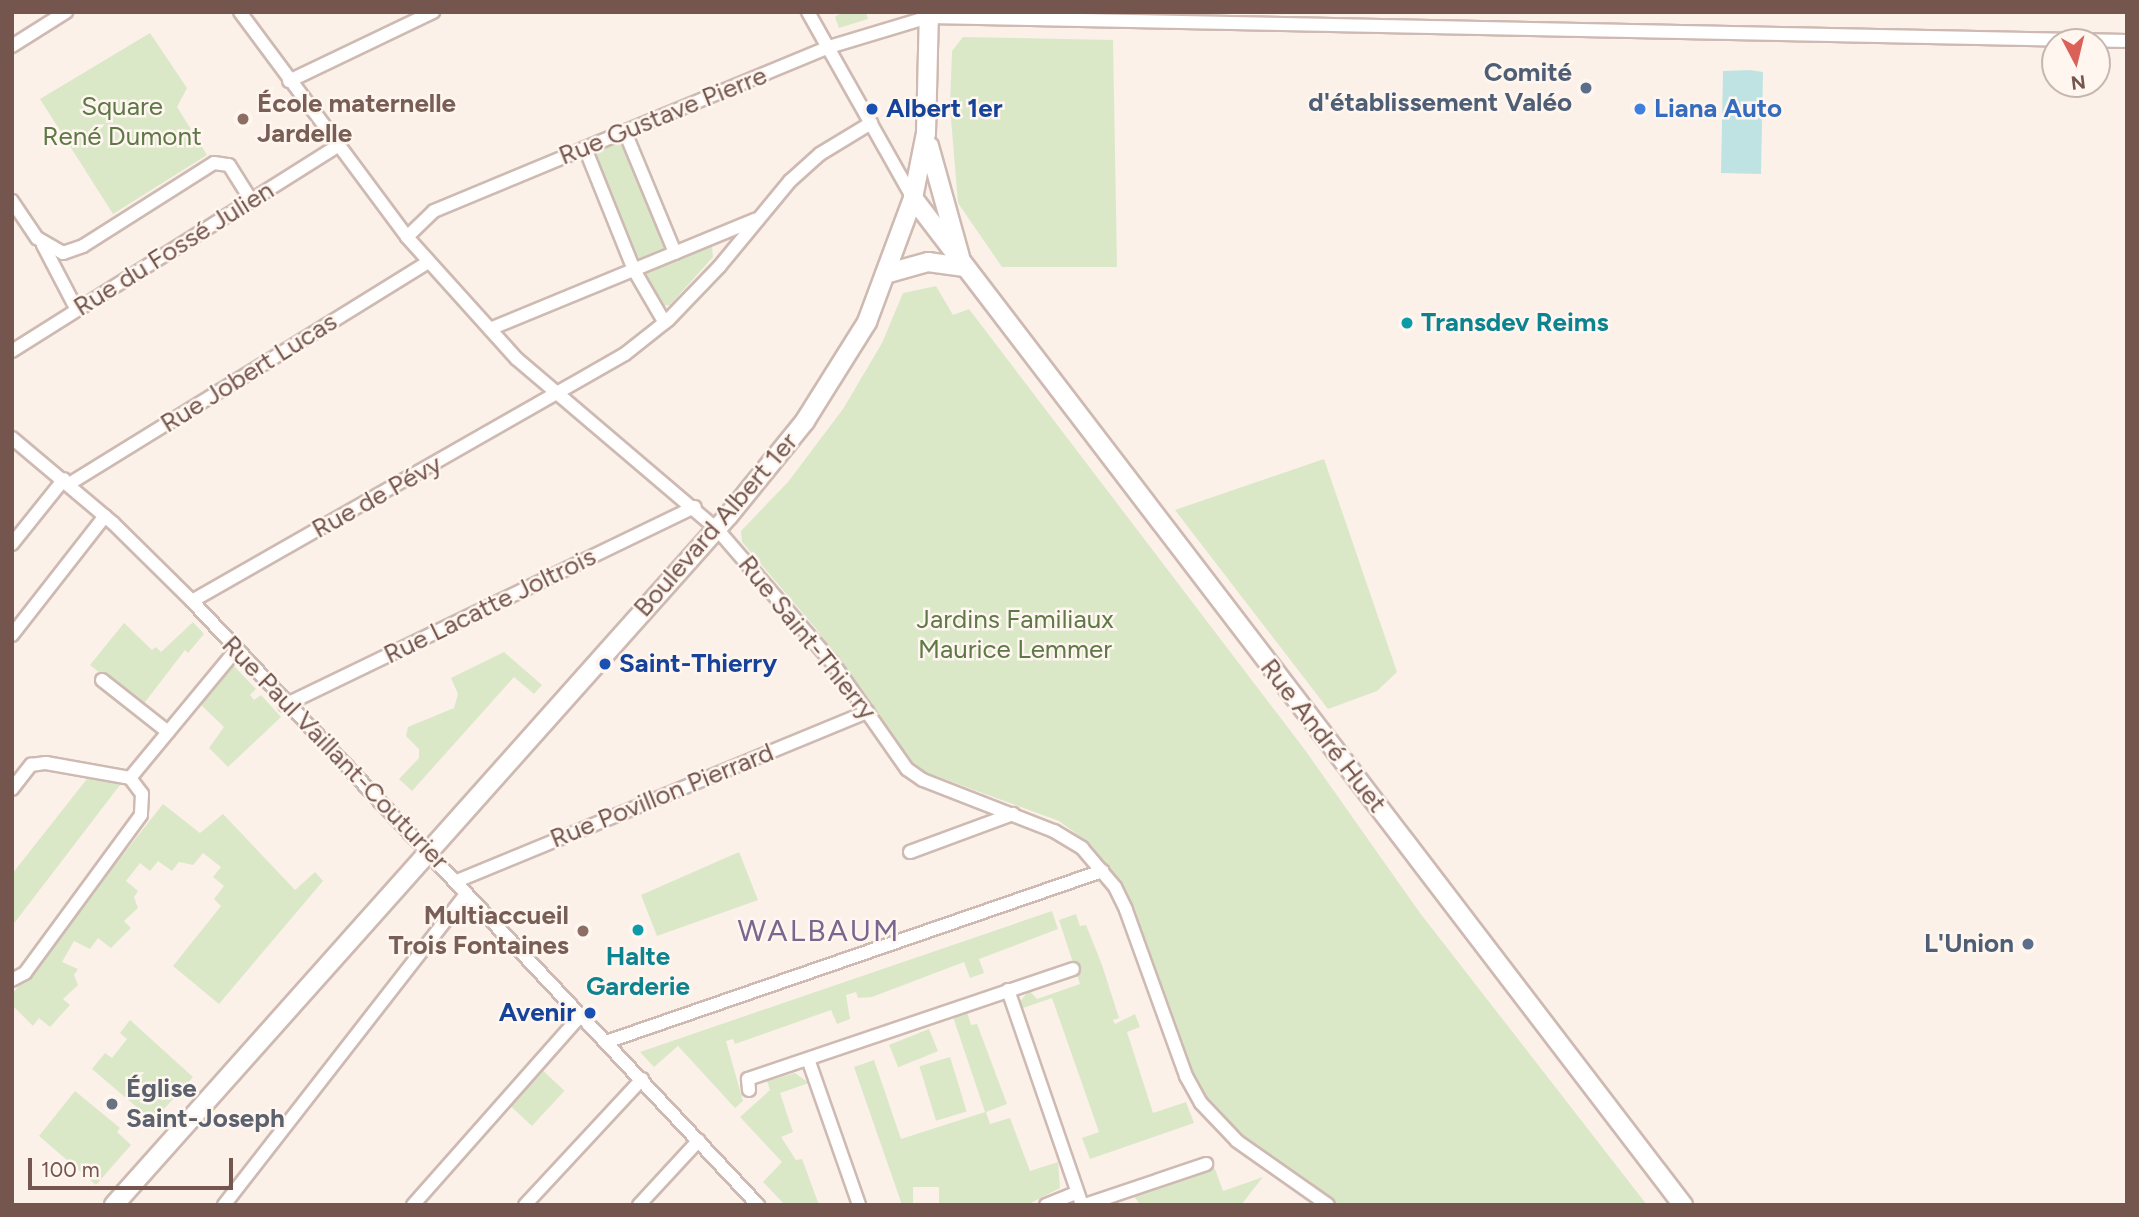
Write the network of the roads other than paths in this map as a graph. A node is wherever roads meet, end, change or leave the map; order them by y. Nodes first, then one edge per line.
1 (66, 12) edge
2 (240, 12) edge
3 (433, 12) edge
4 (808, 12) edge
5 (929, 15) edge
6 (2127, 41) edge
7 (12, 46) edge
8 (829, 47) junction
9 (289, 81) junction
10 (871, 123) junction
11 (625, 132) junction
12 (926, 133) junction
13 (336, 147) junction
14 (585, 148) junction
15 (913, 198) junction
16 (251, 200) junction
17 (12, 201) edge
18 (755, 220) junction
19 (407, 237) junction
20 (43, 245) junction
21 (675, 253) junction
22 (429, 262) junction
23 (962, 267) junction
24 (634, 270) junction
25 (885, 274) junction
26 (77, 310) junction
27 (665, 323) junction
28 (490, 329) junction
29 (12, 351) edge
30 (561, 394) junction
31 (12, 438) edge
32 (67, 482) junction
33 (695, 507) junction
34 (105, 516) junction
35 (717, 528) junction
36 (12, 544) edge
37 (192, 601) junction
38 (12, 635) edge
39 (236, 650) junction
40 (102, 680) dead end
41 (285, 705) junction
42 (868, 712) junction
43 (168, 732) junction
44 (130, 778) junction
45 (12, 789) edge
46 (1013, 814) junction
47 (428, 849) junction
48 (910, 852) dead end
49 (1102, 872) junction
50 (457, 881) junction
51 (466, 894) junction
52 (1073, 970) dead end
53 (12, 979) edge
54 (1008, 990) junction
55 (581, 1015) junction
56 (606, 1042) junction
57 (808, 1059) junction
58 (642, 1079) junction
59 (749, 1090) dead end
60 (699, 1140) junction
61 (1206, 1164) dead end
62 (1081, 1201) edge
63 (114, 1205) edge
64 (224, 1205) edge
65 (413, 1205) edge
66 (525, 1205) edge
67 (639, 1205) edge
68 (758, 1205) edge
69 (859, 1205) edge
70 (1046, 1205) edge
71 (1328, 1205) edge
72 (1683, 1205) edge

1 - 7 street
2 - 9 street, Rue Saint-Thierry
3 - 9 street
4 - 8 street
5 - 6 street, Rue Gustave Pierre
5 - 8 street, Rue Gustave Pierre
5 - 12 street, Boulevard Albert 1er
8 - 10 street
8 - 11 street, Rue Gustave Pierre
9 - 13 street, Rue Saint-Thierry
10 - 15 street
10 - 18 street, Rue de Pévy
11 - 14 street, Rue Gustave Pierre
11 - 21 street
12 - 15 street, Boulevard Albert 1er
12 - 23 street
13 - 16 street, Rue du Fossé Julien
13 - 19 street, Rue Saint-Thierry
14 - 19 street, Rue Gustave Pierre
14 - 24 street
15 - 23 street, Rue André Huet
15 - 25 street, Boulevard Albert 1er
16 - 20 street
16 - 26 street, Rue du Fossé Julien
17 - 20 street
18 - 21 street
18 - 27 street, Rue de Pévy
19 - 22 street, Rue Saint-Thierry
20 - 26 street
21 - 24 street
22 - 28 street, Rue Saint-Thierry
22 - 32 street, Rue Jobert Lucas
23 - 25 street
23 - 72 street, Rue André Huet
24 - 27 street
24 - 28 street
25 - 35 street, Boulevard Albert 1er
26 - 29 street, Rue du Fossé Julien
27 - 30 street, Rue de Pévy
28 - 30 street, Rue Saint-Thierry
30 - 33 street, Rue Saint-Thierry
30 - 37 street, Rue de Pévy
31 - 32 street, Rue Paul Vaillant-Couturier
32 - 34 street, Rue Paul Vaillant-Couturier
32 - 36 street, Rue Jobert Lucas
33 - 35 street, Rue Saint-Thierry
33 - 41 street, Rue Lacatte Joltrois
34 - 37 street, Rue Paul Vaillant-Couturier
34 - 38 street
35 - 42 street, Rue Saint-Thierry
35 - 47 street, Boulevard Albert 1er
37 - 39 street, Rue Paul Vaillant-Couturier
39 - 41 street, Rue Paul Vaillant-Couturier
39 - 43 street
40 - 43 street
41 - 47 street, Rue Paul Vaillant-Couturier
42 - 46 street, Rue Saint-Thierry
42 - 50 street, Rue Povillon Pierrard
43 - 44 street
44 - 45 street
44 - 53 street
46 - 48 street
46 - 49 street, Rue Saint-Thierry
47 - 50 street, Rue Paul Vaillant-Couturier
47 - 63 street, Boulevard Albert 1er
49 - 56 street
49 - 71 street, Rue Saint-Thierry
50 - 51 street, Rue Paul Vaillant-Couturier
51 - 55 street, Rue Paul Vaillant-Couturier
51 - 64 street
52 - 54 street
54 - 57 street
54 - 62 street
55 - 56 street, Rue Paul Vaillant-Couturier
55 - 65 street
56 - 58 street, Rue Paul Vaillant-Couturier
57 - 59 street
57 - 69 street
58 - 60 street, Rue Paul Vaillant-Couturier
58 - 66 street
60 - 67 street
60 - 68 street, Rue Paul Vaillant-Couturier
61 - 62 street
62 - 70 street

